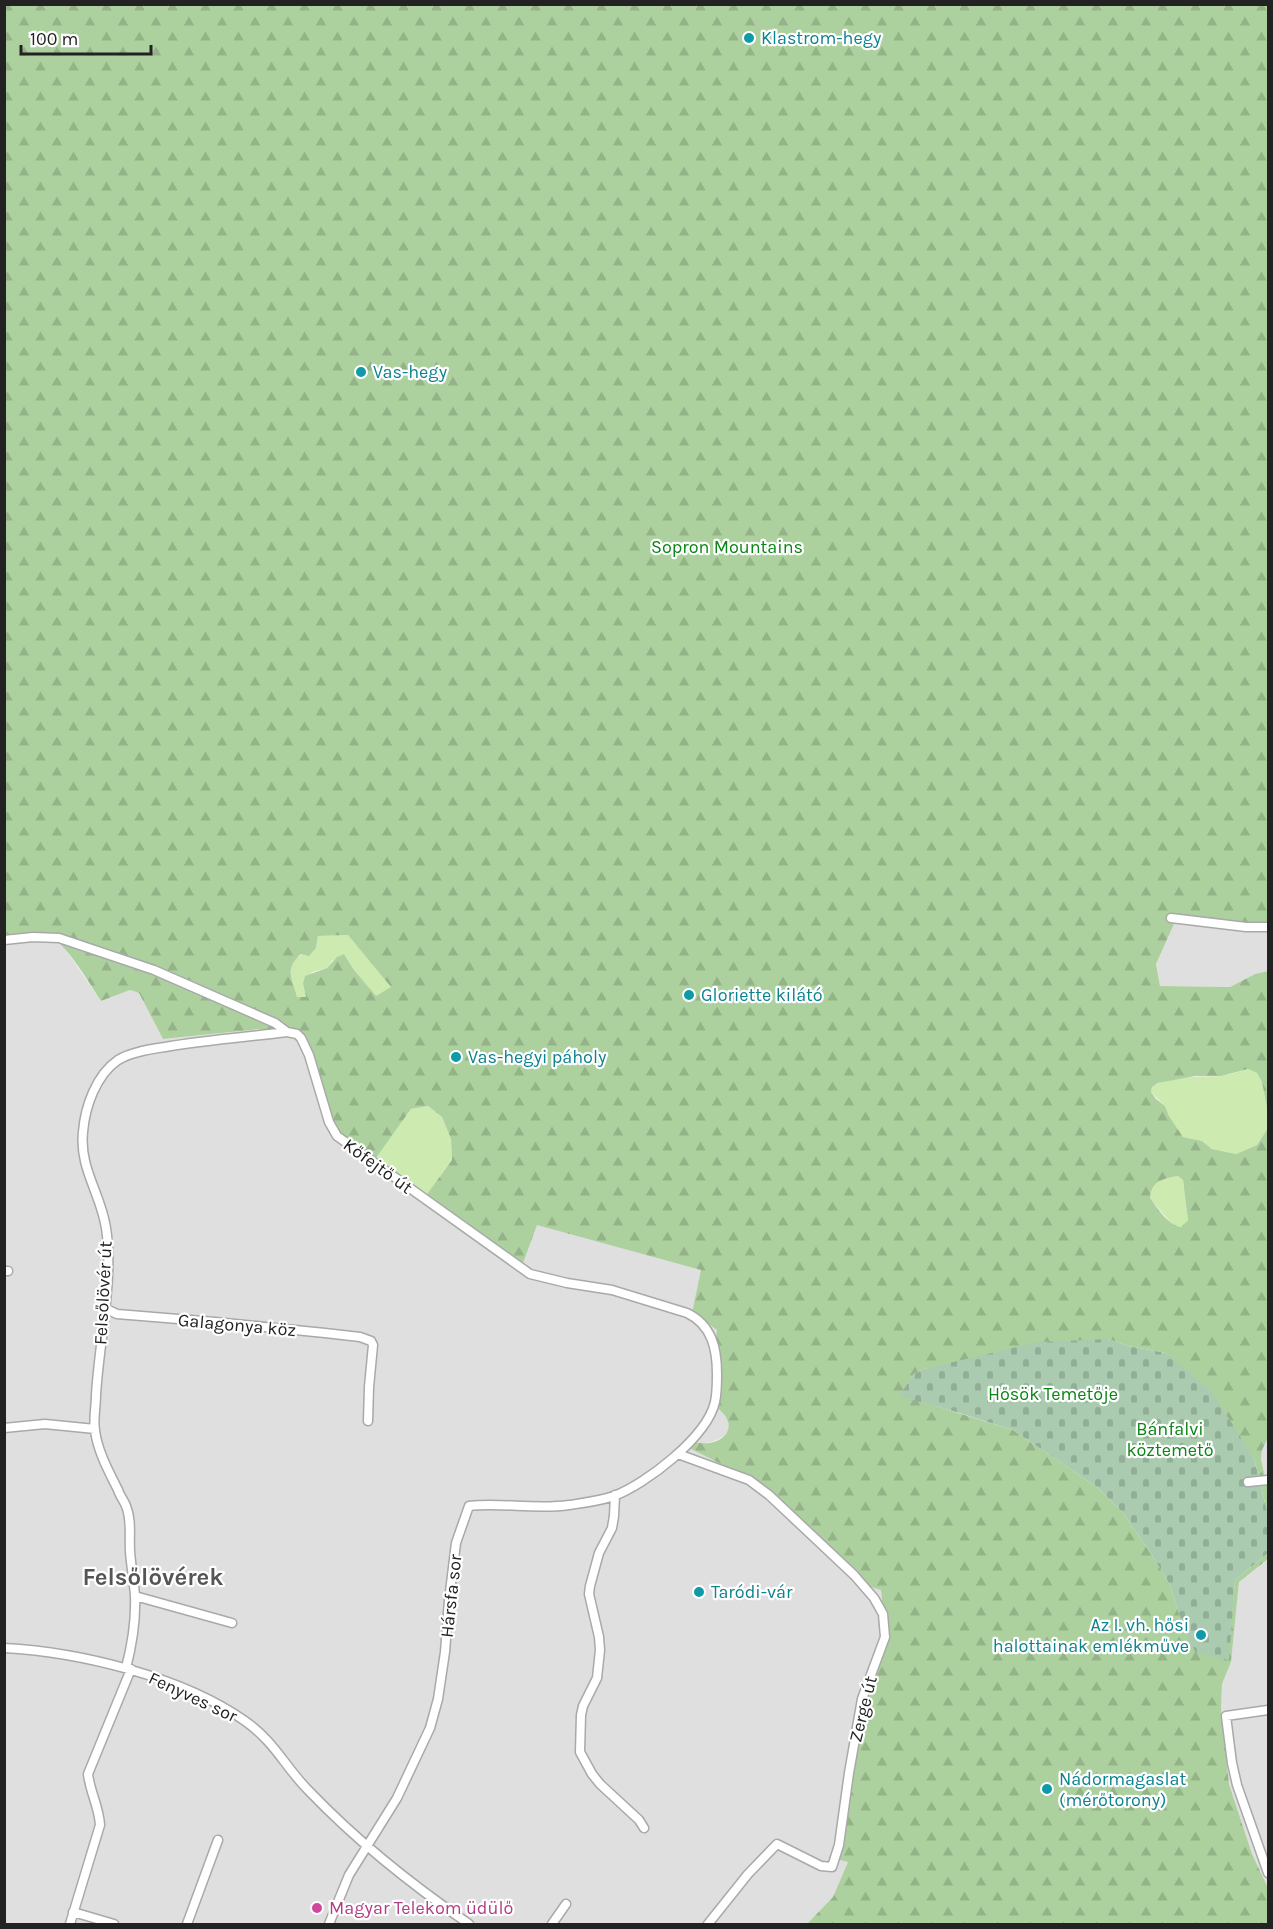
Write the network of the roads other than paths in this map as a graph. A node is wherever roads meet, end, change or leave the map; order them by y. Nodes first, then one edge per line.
1 (1171, 918) dead end
2 (1269, 927) edge
3 (4, 940) edge
4 (287, 1032) junction
5 (105, 1308) junction
6 (368, 1421) dead end
7 (704, 1423) joint
8 (4, 1428) edge
9 (95, 1429) junction
10 (678, 1454) junction
11 (1269, 1480) edge
12 (1248, 1482) dead end
13 (615, 1495) junction
14 (135, 1596) junction
15 (232, 1623) dead end
16 (4, 1648) edge
17 (128, 1669) junction
18 (1269, 1710) edge
19 (644, 1828) dead end
20 (218, 1840) dead end
21 (366, 1845) junction
22 (1269, 1873) edge
23 (566, 1904) dead end
24 (73, 1912) junction
25 (70, 1924) edge
26 (114, 1924) edge
27 (187, 1924) edge
28 (329, 1924) edge
29 (469, 1924) edge
30 (552, 1924) edge
31 (708, 1924) edge

1 - 2 street
3 - 4 street, Kőfejtő út
4 - 5 street, Felsőlövér út
4 - 7 street, Kőfejtő út
5 - 6 street, Galagonya köz
5 - 9 street, Felsőlövér út
7 - 10 street, Hársfa sor
8 - 9 street
9 - 14 street, Felsőlövér út
10 - 13 street, Hársfa sor
10 - 31 street, Zerge út
11 - 12 street
13 - 19 street
13 - 21 street, Hársfa sor
14 - 15 street
14 - 17 street, Felsőlövér út
16 - 17 street, Fenyves sor
17 - 21 street, Fenyves sor
17 - 24 street, Felsőlövér út
18 - 22 street
20 - 27 street
21 - 28 street, Hársfa sor
21 - 29 street, Fenyves sor
23 - 30 street
24 - 25 street, Felsőlövér út
24 - 26 street

